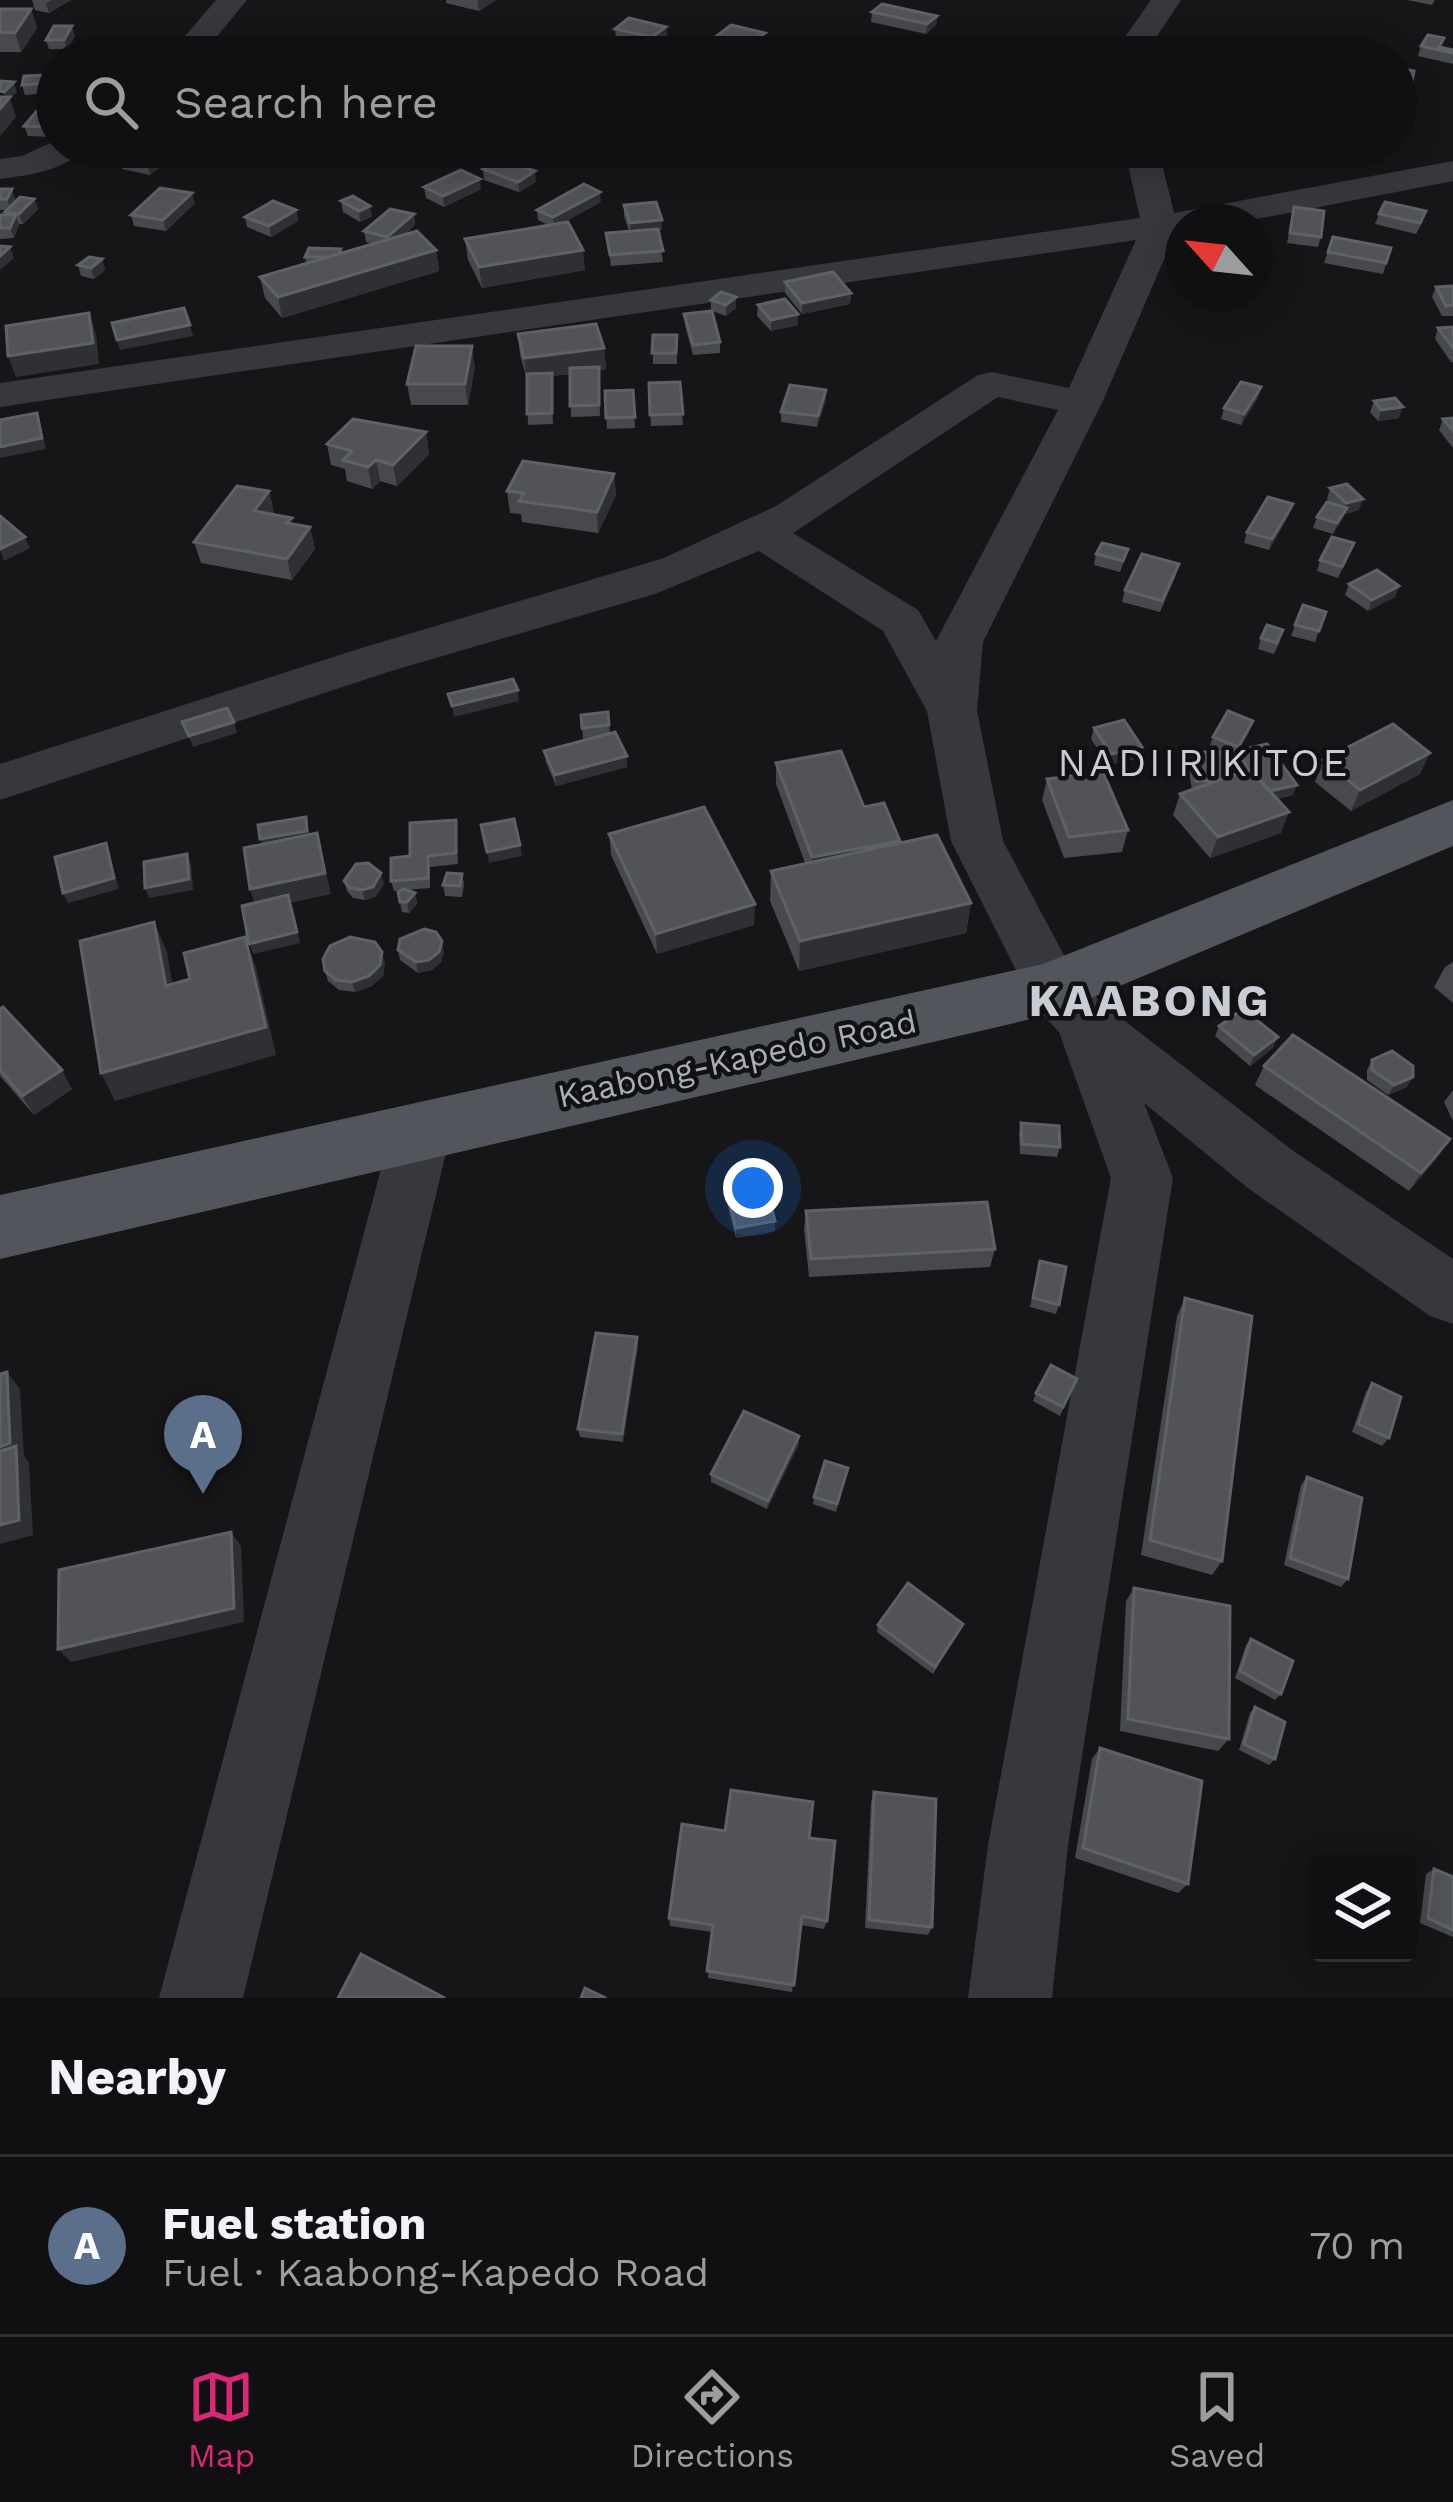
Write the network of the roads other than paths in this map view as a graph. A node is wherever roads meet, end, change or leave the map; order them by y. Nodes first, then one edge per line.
1 (232, 0) edge
2 (1166, 0) edge
3 (201, 36) edge
4 (1141, 36) edge
5 (36, 162) edge
6 (1151, 168) edge
7 (0, 170) edge
8 (1453, 171) edge
9 (1167, 204) edge
10 (1273, 205) edge
11 (1165, 226) edge
12 (1165, 245) edge
13 (0, 395) edge
14 (1082, 403) junction
15 (761, 532) junction
16 (952, 711) junction
17 (0, 782) edge
18 (1453, 822) edge
19 (1069, 1004) junction
20 (422, 1128) junction
21 (0, 1227) edge
22 (1453, 1295) edge
23 (201, 1998) edge
24 (1010, 1998) edge

1 - 3 street
2 - 4 street
5 - 7 street
6 - 9 street
8 - 10 street
11 - 13 street
12 - 14 street
14 - 15 street
14 - 16 street
15 - 16 street
15 - 17 street
16 - 19 street
18 - 19 main road, Kaabong-Kapedo Road
19 - 20 main road, Kaabong-Kapedo Road
19 - 22 street
19 - 24 street
20 - 21 main road, Kaabong-Kapedo Road
20 - 23 street

